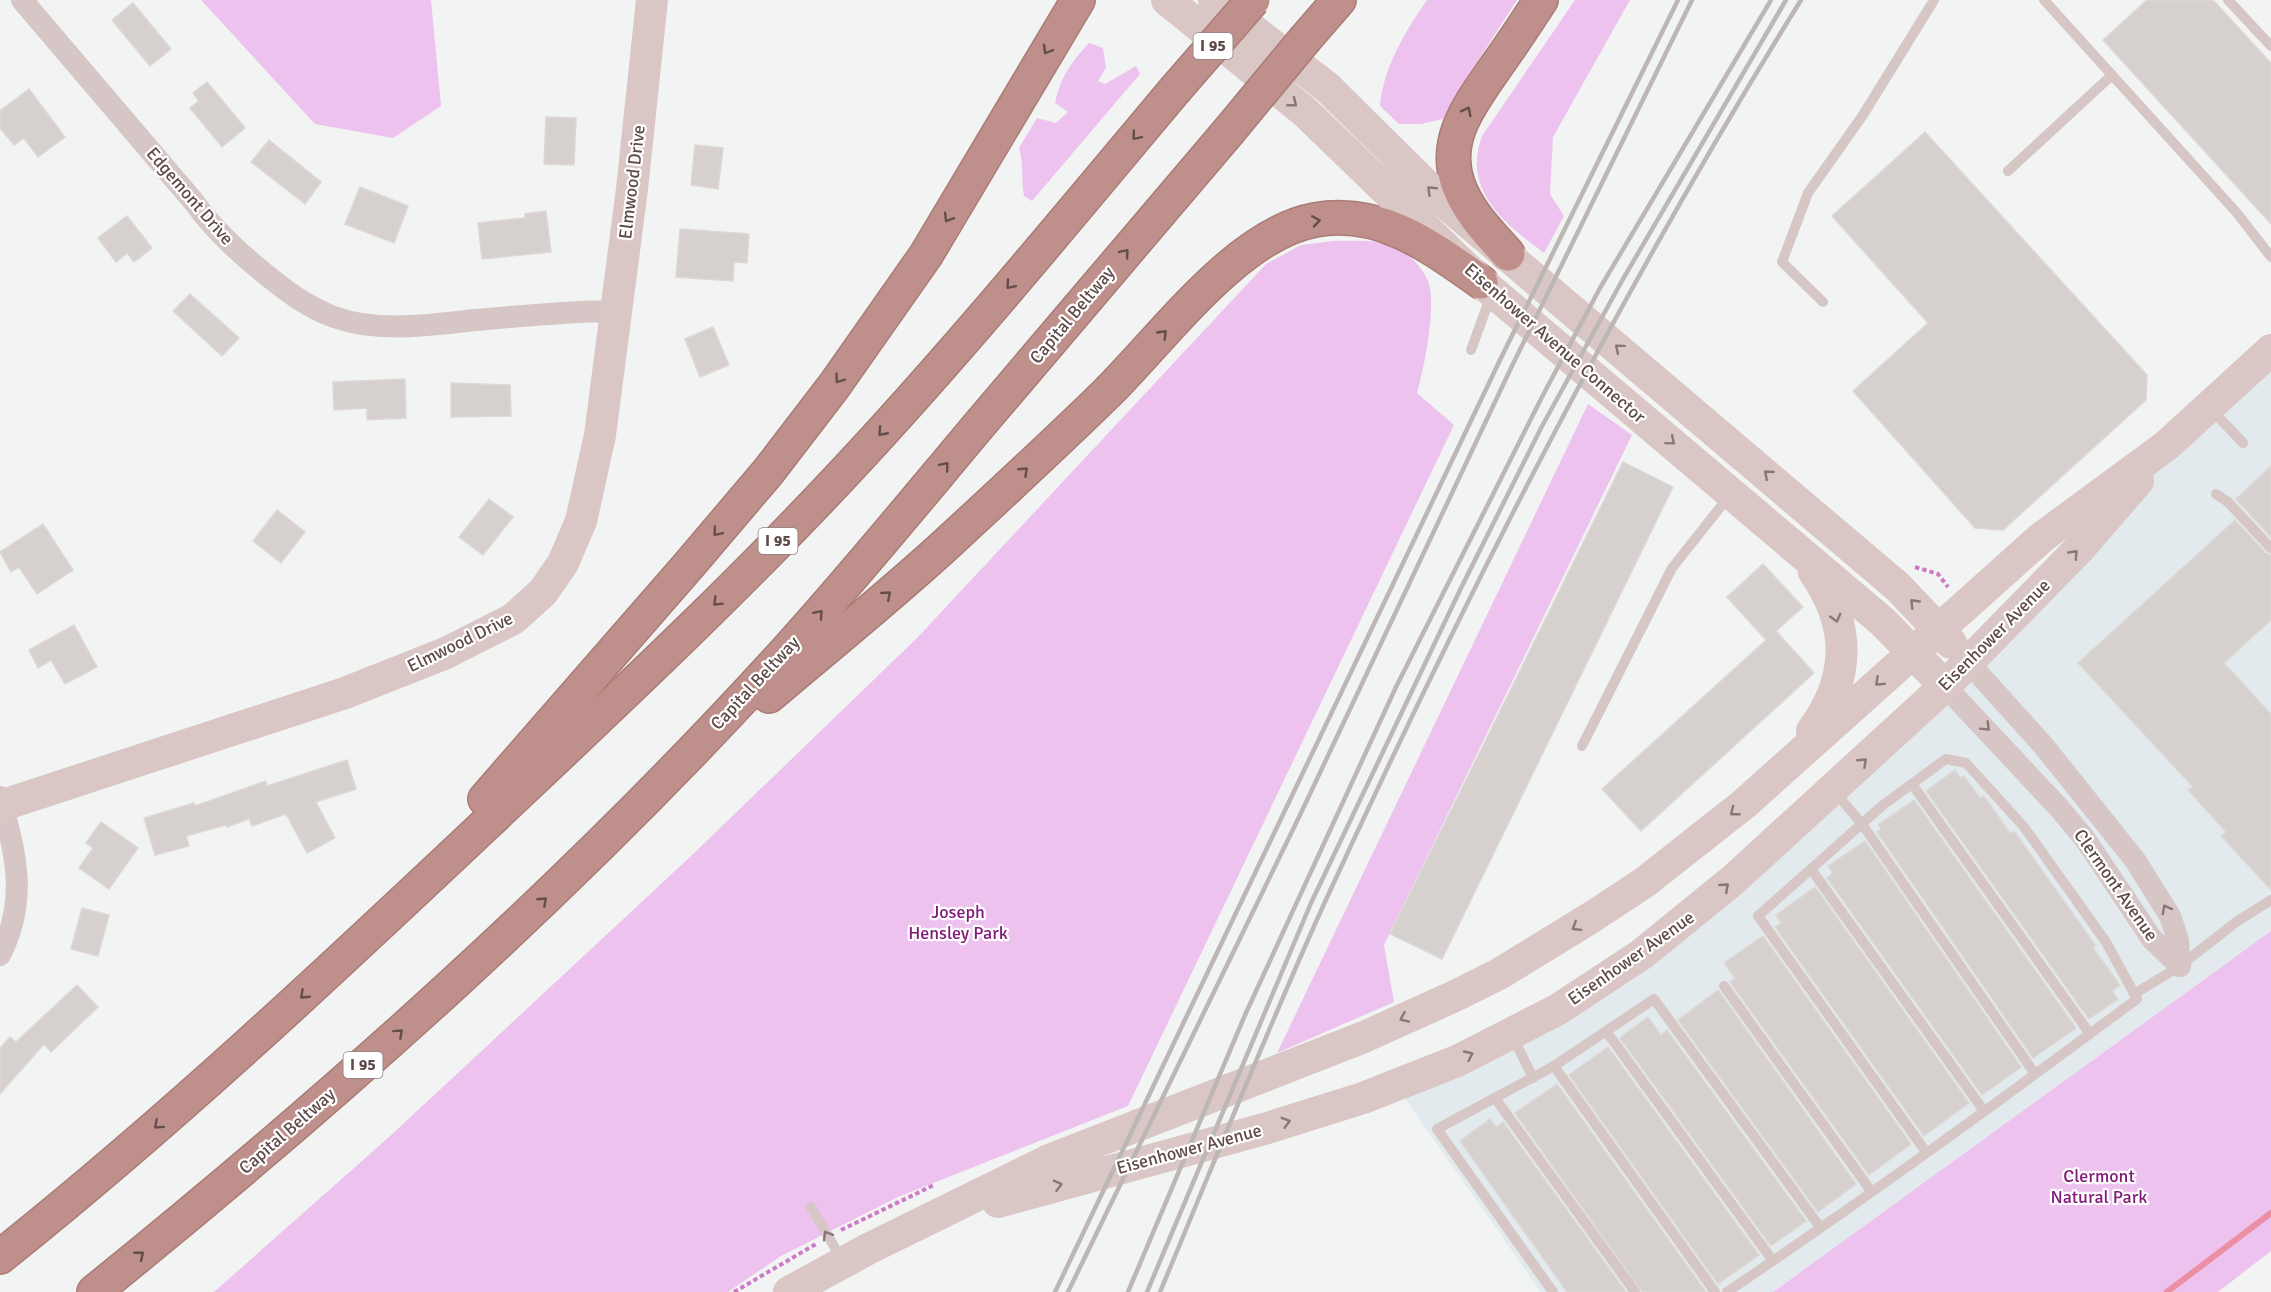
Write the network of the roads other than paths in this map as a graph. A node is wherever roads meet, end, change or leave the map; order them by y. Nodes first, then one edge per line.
1 (22, 0) edge
2 (652, 0) edge
3 (1078, 0) edge
4 (1167, 0) edge
5 (1214, 0) edge
6 (1253, 0) edge
7 (1339, 0) edge
8 (1541, 0) edge
9 (1934, 0) edge
10 (2044, 0) edge
11 (2228, 0) edge
12 (2271, 46) edge
13 (2112, 75) junction
14 (2008, 171) dead end
15 (1508, 254) junction
16 (2271, 257) edge
17 (1487, 287) junction
18 (1823, 302) dead end
19 (616, 311) junction
20 (1471, 350) dead end
21 (2271, 350) edge
22 (2209, 407) junction
23 (2243, 443) dead end
24 (2167, 446) junction
25 (1732, 493) junction
26 (2216, 494) dead end
27 (2271, 548) edge
28 (1799, 549) junction
29 (1938, 629) junction
30 (1912, 652) junction
31 (1968, 662) junction
32 (1944, 686) junction
33 (1582, 746) dead end
34 (1787, 766) junction
35 (1912, 784) junction
36 (1832, 790) junction
37 (1, 803) edge
38 (1862, 824) junction
39 (620, 825) junction
40 (1811, 869) junction
41 (2271, 900) edge
42 (347, 955) junction
43 (0, 956) edge
44 (2180, 966) junction
45 (1724, 986) dead end
46 (2134, 994) junction
47 (1606, 1031) junction
48 (2090, 1034) junction
49 (1512, 1035) junction
50 (1554, 1066) junction
51 (2035, 1074) junction
52 (1533, 1078) junction
53 (1495, 1098) junction
54 (1984, 1111) junction
55 (1926, 1152) junction
56 (1871, 1191) junction
57 (811, 1207) dead end
58 (940, 1215) junction
59 (1820, 1227) junction
60 (0, 1257) edge
61 (1773, 1261) junction
62 (843, 1262) junction
63 (94, 1292) edge
64 (789, 1292) edge
65 (1553, 1292) edge
66 (1635, 1292) edge
67 (1715, 1292) edge
68 (1727, 1292) edge

1 - 19 street, Edgemont Drive
2 - 19 main road, Elmwood Drive
3 -> 42 highway
4 -> 17 main road, Eisenhower Avenue Connector
15 -> 5 main road, Eisenhower Avenue Connector
6 -> 42 highway, I 95, bridge
39 -> 7 highway, Capital Beltway / I 95, bridge
15 -> 8 highway
9 - 18 lane
10 - 13 lane
11 - 12 lane
13 - 14 lane
13 - 16 lane
29 -> 15 main road, Eisenhower Avenue Connector
17 - 20 lane
17 -> 25 main road, Eisenhower Avenue Connector
39 -> 17 highway
19 - 37 main road, Elmwood Drive
21 - 22 main road, Eisenhower Avenue
22 - 23 lane
22 - 24 main road, Eisenhower Avenue
24 - 29 main road, Eisenhower Avenue
31 -> 24 main road, Eisenhower Avenue
25 - 28 main road, Eisenhower Avenue Connector
25 - 33 lane
26 - 27 lane
28 - 30 main road, Eisenhower Avenue Connector
28 -> 34 main road
29 - 30 main road, Eisenhower Avenue
29 - 31 main road, Eisenhower Avenue Connector
30 - 32 main road, Eisenhower Avenue Connector
30 -> 34 main road, Eisenhower Avenue
31 - 32 main road, Eisenhower Avenue
44 -> 31 street, Clermont Avenue
36 -> 32 main road, Eisenhower Avenue
32 -> 44 street, Clermont Avenue
34 -> 58 main road, Eisenhower Avenue
35 - 38 lane
35 - 46 lane
35 - 48 lane
36 - 38 lane
49 -> 36 main road, Eisenhower Avenue
37 - 43 street
38 - 40 lane
38 - 51 lane
63 -> 39 highway, Capital Beltway / I 95
40 - 54 lane
40 - 55 lane
41 - 44 lane
42 -> 60 highway, I 95
44 - 46 lane
45 - 56 lane
46 - 48 lane
47 - 50 lane
47 - 59 lane
47 - 61 lane
48 - 51 lane
49 - 52 lane
58 -> 49 main road, Eisenhower Avenue
50 - 52 lane
50 - 67 lane
51 - 54 lane
52 - 53 lane
53 - 65 lane
53 - 66 lane
54 - 55 lane
55 - 56 lane
56 - 59 lane
62 -> 57 lane
58 - 62 main road, Eisenhower Avenue
59 - 61 lane
61 - 68 lane
62 - 64 main road, Eisenhower Avenue

